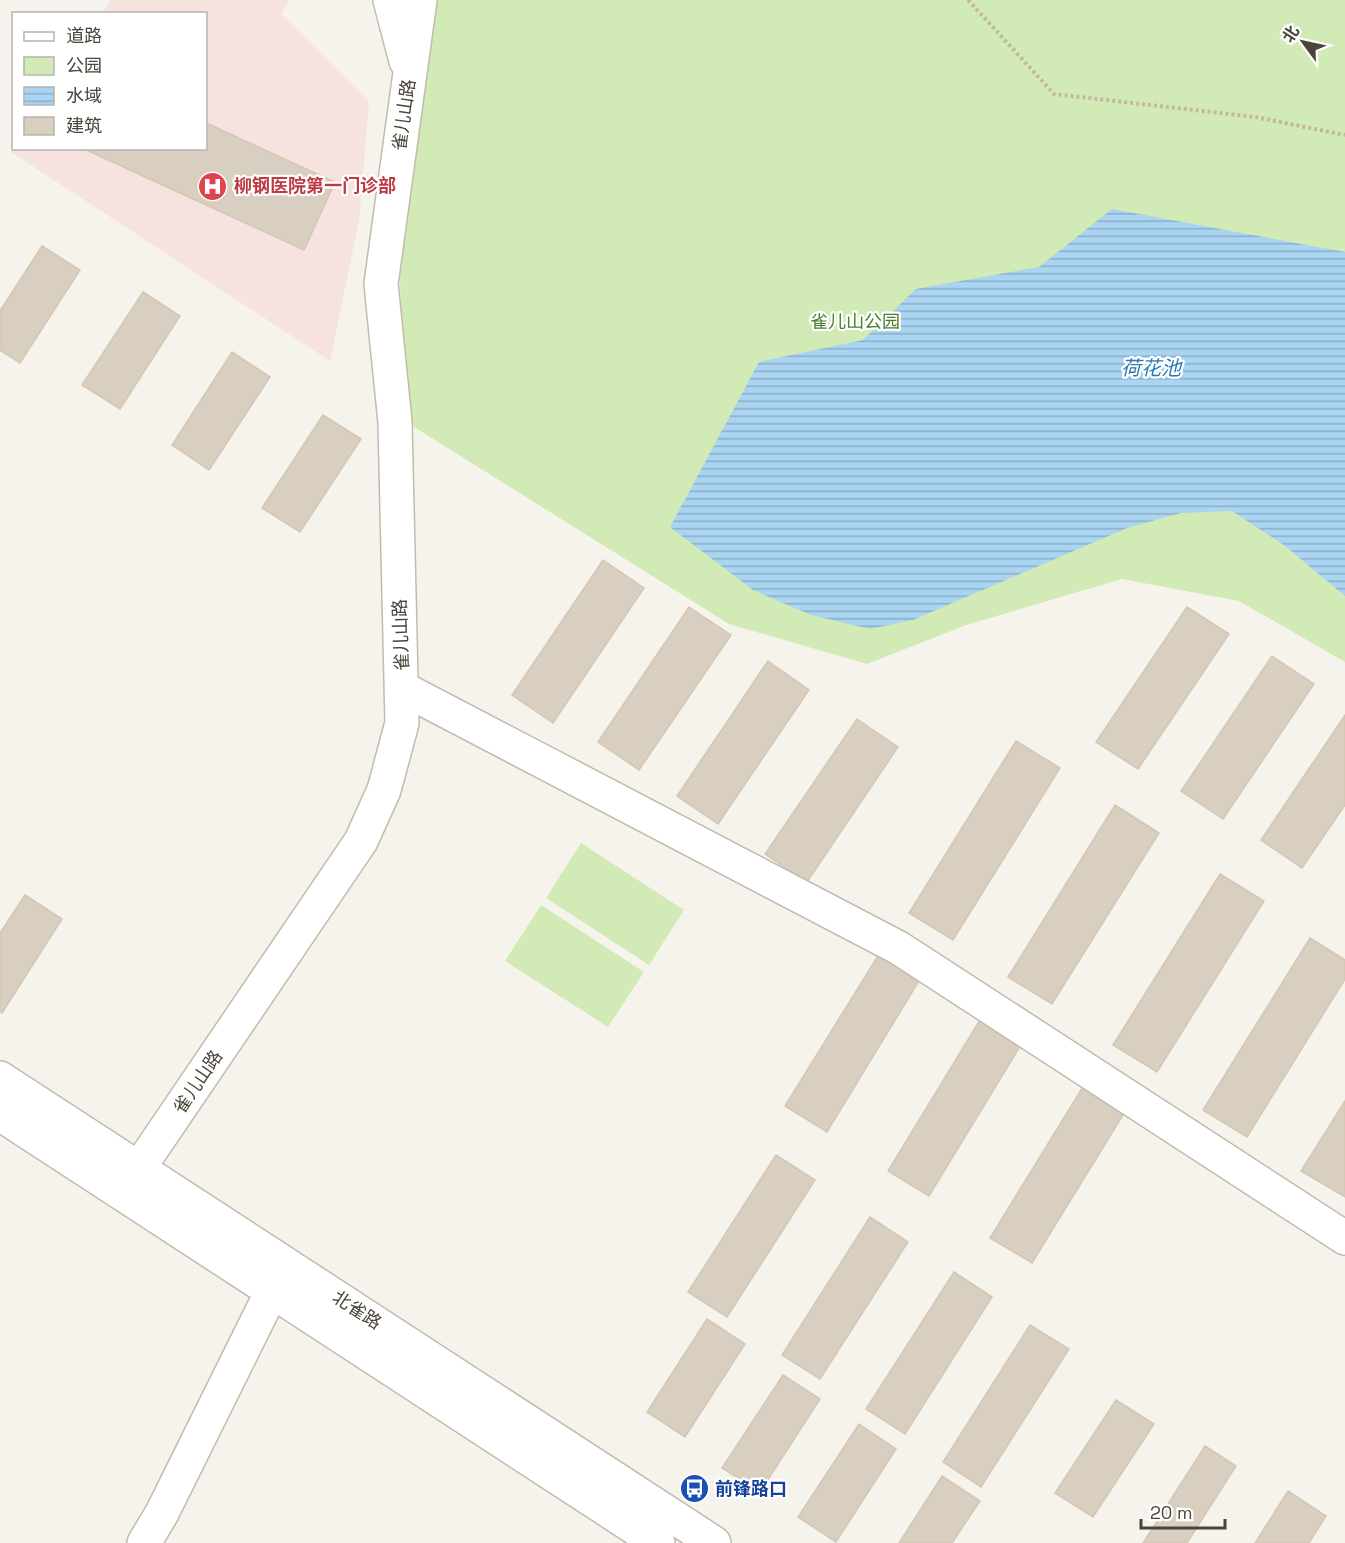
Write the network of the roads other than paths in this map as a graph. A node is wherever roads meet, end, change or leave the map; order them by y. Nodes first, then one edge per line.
1 (390, 0) edge
2 (420, 0) edge
3 (410, 74) junction
4 (402, 688) junction
5 (0, 1078) edge
6 (0, 1114) edge
7 (130, 1180) junction
8 (1345, 1238) edge
9 (272, 1291) junction
10 (144, 1543) edge
11 (658, 1543) edge
12 (714, 1543) edge

1 - 3 street
2 - 3 street, 雀儿山路
3 - 4 street, 雀儿山路
4 - 7 street, 雀儿山路
4 - 8 street
5 - 7 street, 北雀路
6 - 7 street, 北雀路
7 - 9 street, 北雀路
7 - 12 street, 北雀路
9 - 10 street
9 - 11 street, 北雀路

